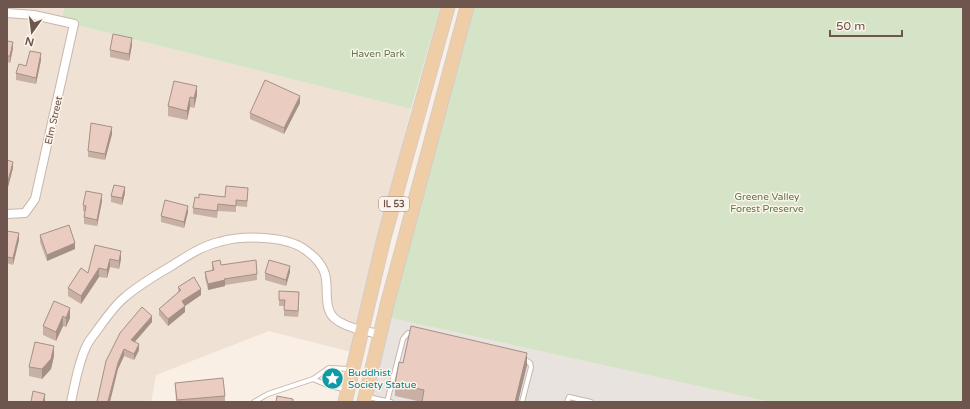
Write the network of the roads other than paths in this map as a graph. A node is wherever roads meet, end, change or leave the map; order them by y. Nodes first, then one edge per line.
1 (448, 7) edge
2 (467, 7) edge
3 (7, 13) edge
4 (7, 214) edge
5 (362, 330) junction
6 (379, 334) junction
7 (414, 334) edge
8 (515, 356) edge
9 (352, 369) junction
10 (313, 379) junction
11 (346, 396) edge
12 (365, 399) edge
13 (71, 402) edge
14 (254, 402) edge
15 (388, 402) edge
16 (522, 402) edge
17 (567, 402) edge
18 (591, 402) edge

1 - 5 main road, IL 53
2 - 6 main road, IL 53
3 - 4 street, Elm Street
5 - 6 street
5 - 9 main road, IL 53
5 - 13 street
6 - 12 main road, IL 53
7 - 15 lane
8 - 16 lane
9 - 10 lane
9 - 11 main road, IL 53
10 - 11 lane
10 - 14 lane
12 - 15 lane
17 - 18 lane

